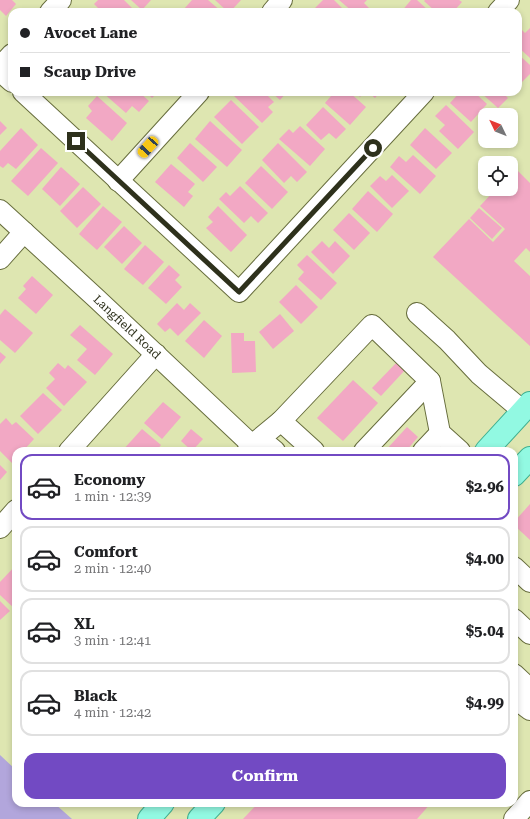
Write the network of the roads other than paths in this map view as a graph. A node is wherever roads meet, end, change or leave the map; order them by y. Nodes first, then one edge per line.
1 (61, 0) edge
2 (282, 0) edge
3 (509, 0) edge
4 (54, 8) edge
5 (275, 8) edge
6 (502, 8) edge
7 (8, 58) edge
8 (0, 67) edge
9 (0, 71) edge
10 (8, 78) edge
11 (27, 96) edge
12 (195, 96) edge
13 (420, 96) edge
14 (118, 181) junction
15 (0, 210) edge
16 (24, 232) junction
17 (0, 259) edge
18 (417, 313) dead end
19 (156, 354) junction
20 (430, 381) junction
21 (527, 407) edge
22 (281, 421) junction
23 (440, 433) junction
24 (73, 447) edge
25 (257, 447) edge
26 (261, 447) edge
27 (310, 447) edge
28 (368, 447) edge
29 (427, 447) edge
30 (456, 447) edge
31 (490, 447) edge
32 (530, 458) edge
33 (518, 471) edge
34 (12, 514) edge
35 (0, 528) edge
36 (518, 571) edge
37 (530, 582) edge
38 (518, 623) edge
39 (530, 634) edge
40 (518, 678) edge
41 (530, 689) edge
42 (518, 701) edge
43 (530, 710) edge
44 (530, 801) edge
45 (160, 807) edge
46 (210, 807) edge
47 (149, 819) edge
48 (199, 819) edge
49 (514, 819) edge

1 - 4 street
2 - 5 street
3 - 6 street
7 - 8 street
9 - 10 street
11 - 14 street
12 - 14 street
13 - 14 street
15 - 16 street, Langfield Road
16 - 17 street
16 - 19 street, Langfield Road
18 - 21 street
19 - 24 street
19 - 25 street, Langfield Road
20 - 22 street
20 - 23 street
20 - 28 street
21 - 31 main road
22 - 26 street
22 - 27 street
23 - 29 street
23 - 30 street
32 - 33 main road
34 - 35 street
36 - 37 street
38 - 39 street
40 - 41 street
42 - 43 street
44 - 49 street
45 - 47 main road
46 - 48 main road

